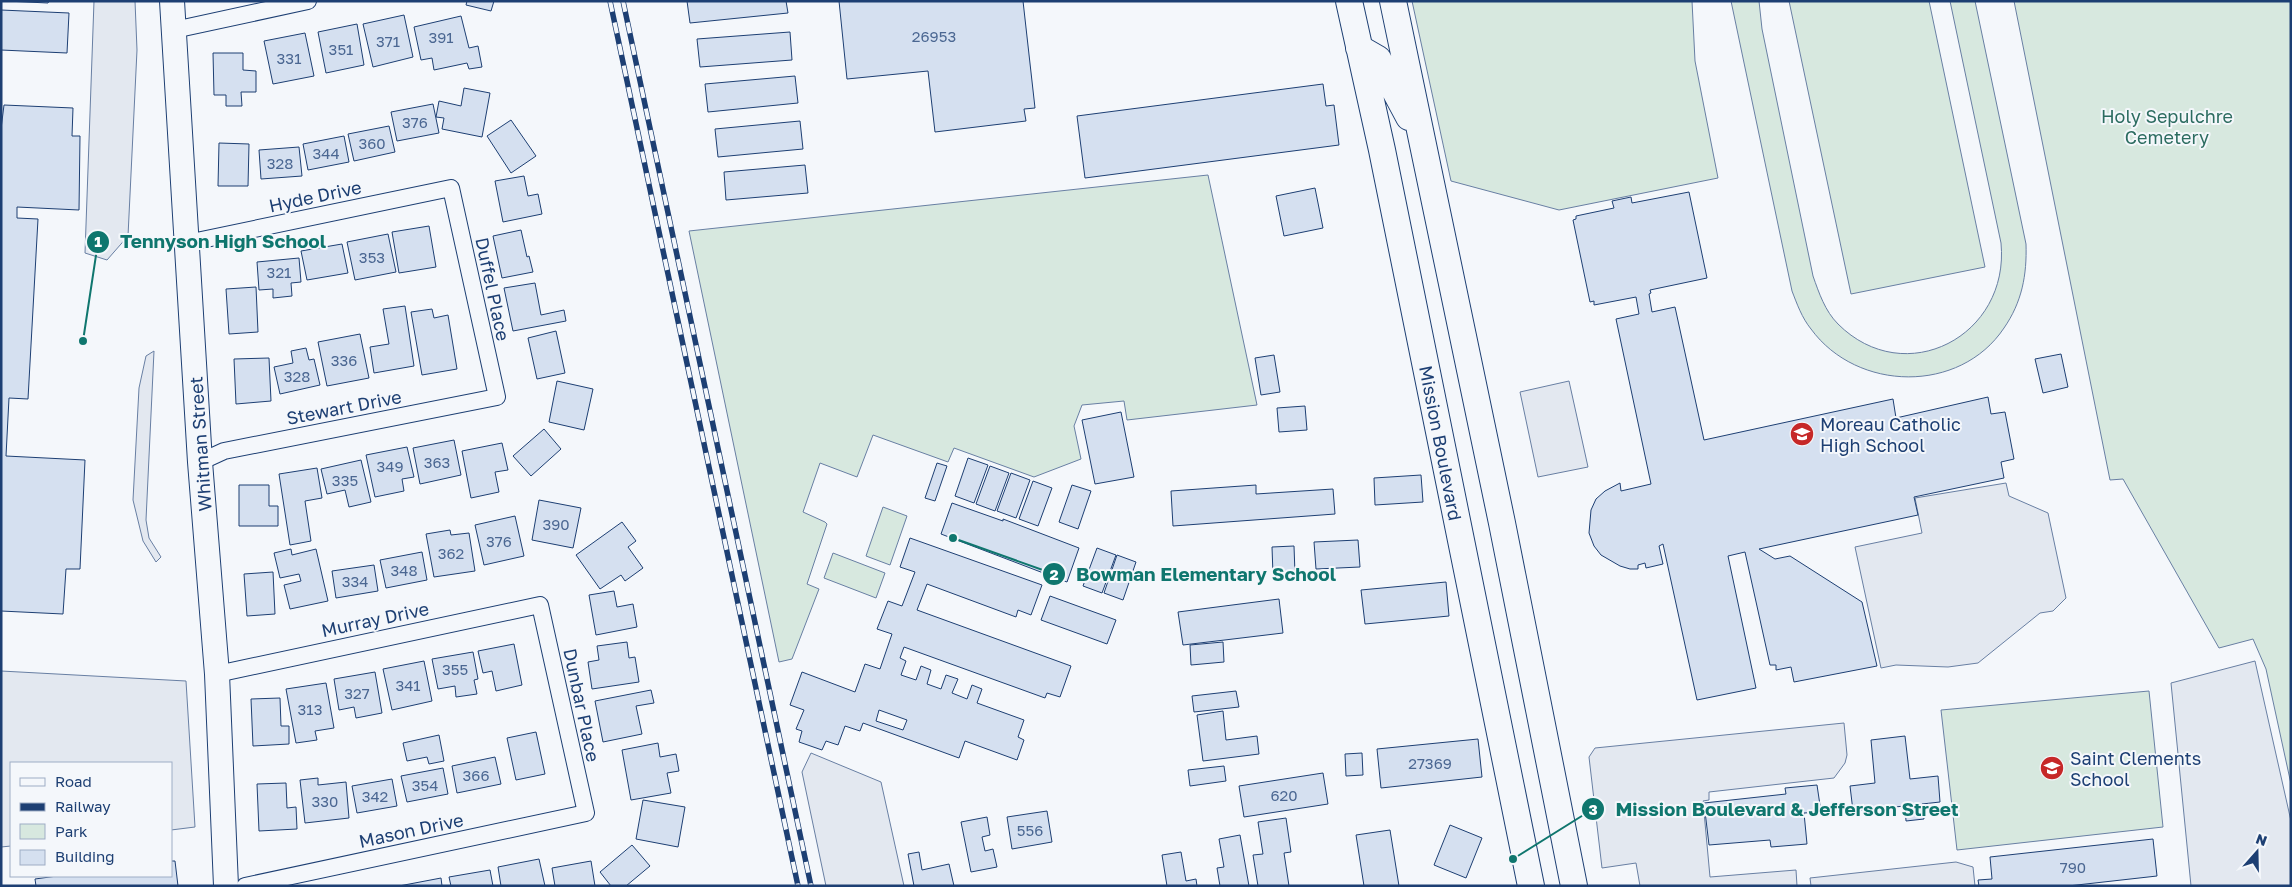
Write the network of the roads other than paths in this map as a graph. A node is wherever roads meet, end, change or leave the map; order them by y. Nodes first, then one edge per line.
1 (172, 1) edge
2 (308, 1) edge
3 (1349, 1) edge
4 (1393, 1) edge
5 (174, 30) junction
6 (1359, 48) junction
7 (1422, 142) junction
8 (451, 188) joint
9 (187, 244) junction
10 (496, 397) joint
11 (200, 462) junction
12 (540, 605) joint
13 (217, 674) junction
14 (1544, 736) junction
15 (1502, 744) junction
16 (586, 813) joint
17 (226, 886) edge
18 (245, 886) edge
19 (1531, 886) edge
20 (1574, 886) edge

1 - 5 street, Whitman Street
2 - 5 street
3 - 6 main road, Mission Boulevard
4 - 7 main road
5 - 9 street, Whitman Street
6 - 7 main road
6 - 15 main road, Mission Boulevard
7 - 14 main road
8 - 9 street, Hyde Drive
8 - 10 street, Duffel Place
9 - 11 street, Whitman Street
10 - 11 street, Stewart Drive
11 - 13 street, Whitman Street
12 - 13 street, Murray Drive
12 - 16 street, Dunbar Place
13 - 17 street, Whitman Street
14 - 15 main road
14 - 20 main road
15 - 19 main road, Mission Boulevard
16 - 18 street, Mason Drive

